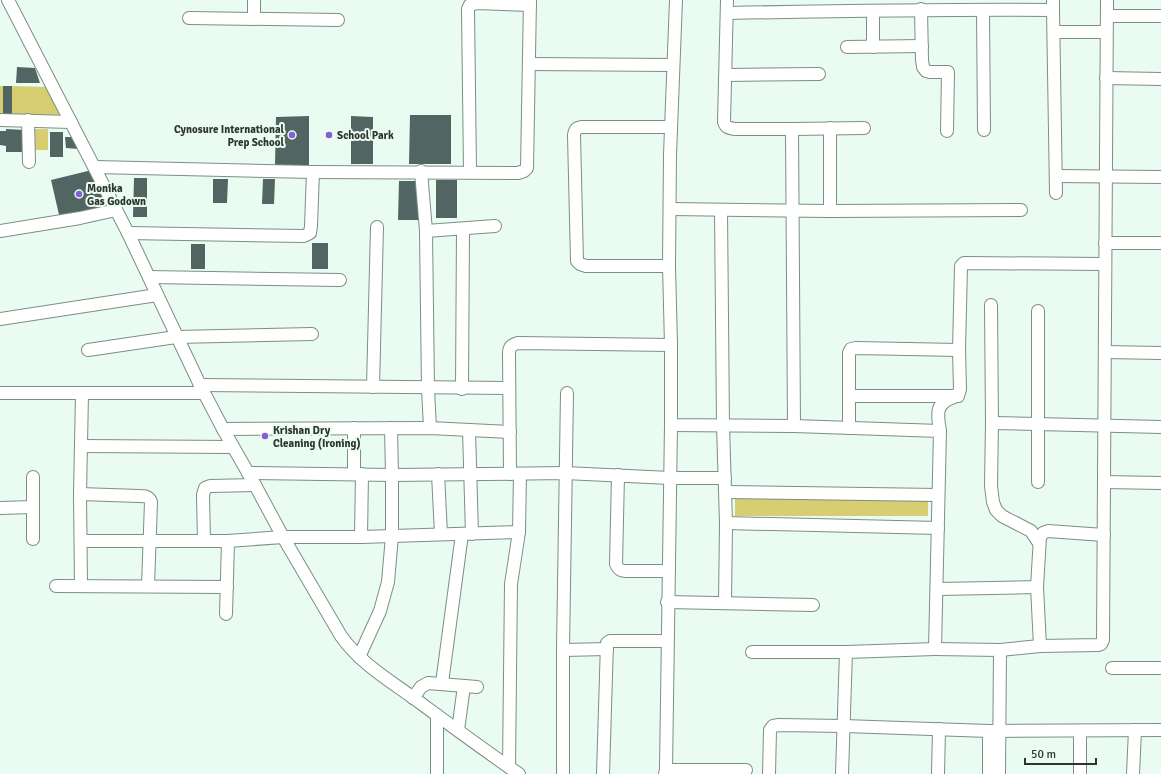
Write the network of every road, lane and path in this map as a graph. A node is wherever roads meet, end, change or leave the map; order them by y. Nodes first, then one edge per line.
1 (8, 0) edge
2 (254, 0) edge
3 (676, 0) edge
4 (727, 0) edge
5 (1107, 0) edge
6 (530, 2) edge
7 (1053, 5) edge
8 (792, 6) edge
9 (917, 6) edge
10 (983, 10) junction
11 (873, 11) junction
12 (727, 13) junction
13 (1107, 16) junction
14 (1161, 16) edge
15 (189, 18) dead end
16 (254, 19) junction
17 (338, 20) dead end
18 (1054, 32) junction
19 (1106, 32) junction
20 (922, 46) junction
21 (847, 47) dead end
22 (874, 47) junction
23 (529, 64) junction
24 (673, 65) junction
25 (819, 74) dead end
26 (726, 75) junction
27 (1106, 78) junction
28 (1161, 79) edge
29 (0, 120) edge
30 (28, 120) junction
31 (71, 122) junction
32 (671, 127) junction
33 (830, 128) junction
34 (864, 128) dead end
35 (792, 129) junction
36 (984, 130) dead end
37 (947, 131) dead end
38 (29, 162) dead end
39 (95, 168) junction
40 (313, 172) junction
41 (421, 172) junction
42 (470, 172) junction
43 (1056, 176) junction
44 (1105, 177) junction
45 (1161, 177) edge
46 (1056, 193) dead end
47 (670, 209) junction
48 (116, 210) junction
49 (721, 210) junction
50 (793, 210) junction
51 (1022, 210) dead end
52 (830, 211) junction
53 (496, 226) dead end
54 (377, 227) dead end
55 (463, 229) junction
56 (0, 231) edge
57 (426, 231) junction
58 (128, 233) junction
59 (1105, 243) junction
60 (1161, 243) edge
61 (1105, 264) junction
62 (669, 266) junction
63 (149, 277) junction
64 (340, 280) dead end
65 (157, 295) junction
66 (991, 305) dead end
67 (1038, 311) dead end
68 (0, 319) edge
69 (312, 334) dead end
70 (176, 337) junction
71 (671, 345) junction
72 (88, 350) dead end
73 (959, 350) junction
74 (1105, 352) junction
75 (1161, 353) edge
76 (373, 387) junction
77 (508, 388) junction
78 (202, 389) junction
79 (428, 389) junction
80 (462, 389) junction
81 (0, 393) edge
82 (567, 393) dead end
83 (82, 394) junction
84 (849, 396) junction
85 (958, 396) junction
86 (992, 423) junction
87 (1038, 423) junction
88 (671, 425) junction
89 (723, 425) junction
90 (1104, 425) junction
91 (794, 426) junction
92 (1161, 427) edge
93 (354, 428) junction
94 (391, 428) junction
95 (430, 428) junction
96 (849, 428) junction
97 (223, 429) junction
98 (469, 430) junction
99 (940, 431) junction
100 (510, 432) junction
101 (81, 446) junction
102 (233, 447) junction
103 (248, 473) junction
104 (566, 473) junction
105 (358, 474) junction
106 (438, 474) junction
107 (471, 474) junction
108 (515, 474) junction
109 (392, 475) junction
110 (618, 475) junction
111 (33, 477) dead end
112 (670, 478) junction
113 (726, 478) junction
114 (1038, 482) dead end
115 (1104, 482) junction
116 (1161, 484) edge
117 (255, 485) junction
118 (726, 492) junction
119 (80, 494) junction
120 (938, 494) junction
121 (33, 507) junction
122 (0, 508) edge
123 (726, 522) junction
124 (938, 528) junction
125 (519, 532) junction
126 (441, 534) junction
127 (467, 534) junction
128 (1104, 535) junction
129 (392, 536) junction
130 (283, 537) junction
131 (361, 537) junction
132 (33, 539) dead end
133 (149, 540) junction
134 (81, 541) junction
135 (204, 541) junction
136 (228, 541) junction
137 (1039, 543) junction
138 (669, 571) junction
139 (56, 586) dead end
140 (81, 586) junction
141 (148, 586) junction
142 (1037, 586) junction
143 (227, 587) junction
144 (937, 589) junction
145 (668, 602) junction
146 (724, 603) junction
147 (814, 605) dead end
148 (226, 614) dead end
149 (667, 641) junction
150 (1040, 646) junction
151 (607, 649) junction
152 (935, 649) junction
153 (563, 650) junction
154 (1000, 650) junction
155 (752, 652) dead end
156 (846, 652) junction
157 (359, 657) junction
158 (1112, 668) dead end
159 (1161, 668) edge
160 (442, 684) junction
161 (414, 698) junction
162 (437, 715) junction
163 (844, 726) junction
164 (939, 729) junction
165 (458, 730) junction
166 (994, 730) junction
167 (1135, 730) junction
168 (1161, 730) edge
169 (1080, 731) junction
170 (746, 770) dead end
171 (514, 771) edge
172 (666, 772) edge
173 (437, 774) edge
174 (563, 774) edge
175 (603, 774) edge
176 (769, 774) edge
177 (842, 774) edge
178 (938, 774) edge
179 (989, 774) edge
180 (999, 774) edge
181 (1080, 774) edge
182 (1133, 774) edge

1 - 31 street
2 - 16 street
3 - 24 street
4 - 12 street
5 - 13 street
6 - 23 street
6 - 42 street
7 - 10 street
7 - 18 street
8 - 11 street
8 - 12 street
9 - 10 street
9 - 11 street
9 - 20 street
10 - 36 street
11 - 22 street
12 - 26 street
13 - 14 street
13 - 19 street
15 - 16 street
16 - 17 street
18 - 19 street
18 - 43 street
19 - 27 street
20 - 22 street
20 - 37 street
21 - 22 street
23 - 24 street
23 - 42 street
24 - 32 street
25 - 26 street
26 - 35 street
27 - 28 street
27 - 44 street
29 - 30 street
30 - 31 street
30 - 38 street
31 - 39 street
32 - 47 street
32 - 62 street
33 - 34 street
33 - 35 street
33 - 52 street
35 - 50 street
39 - 40 street
39 - 48 street
40 - 41 street
40 - 58 street
41 - 42 street
41 - 57 street
43 - 44 street
43 - 46 street
44 - 45 street
44 - 59 street
47 - 49 street
47 - 62 street
48 - 56 street
48 - 58 street
49 - 50 street
49 - 89 street
50 - 52 street
50 - 91 street
51 - 52 street
53 - 55 street
54 - 76 street
55 - 57 street
55 - 80 street
57 - 79 street
58 - 63 street
59 - 60 street
59 - 61 street
61 - 73 street
61 - 74 street
62 - 71 street
63 - 64 street
63 - 65 street
65 - 68 street
65 - 70 street
66 - 86 street
67 - 87 street
69 - 70 street
70 - 72 street
70 - 78 street
71 - 77 street
71 - 88 street
73 - 84 street
73 - 85 street
74 - 75 street
74 - 90 street
76 - 78 street
76 - 79 street
77 - 80 street
77 - 100 street
78 - 83 street
78 - 97 street
79 - 80 street
79 - 95 street
81 - 83 street
82 - 104 street
83 - 101 street
84 - 85 street
84 - 96 street
85 - 99 street
86 - 87 street
86 - 137 street
87 - 90 street
87 - 114 street
88 - 89 street
88 - 112 street
89 - 91 street
89 - 113 street
90 - 92 street
90 - 115 street
91 - 96 street
93 - 94 street
93 - 97 street
93 - 105 street
94 - 95 street
94 - 109 street
95 - 98 street
96 - 99 street
97 - 102 street
98 - 100 street
98 - 107 street
99 - 120 street
100 - 108 street
101 - 102 street
101 - 119 street
102 - 103 street
103 - 105 street
103 - 117 street
104 - 108 street
104 - 110 street
104 - 153 street
105 - 109 street
105 - 131 street
106 - 107 street
106 - 109 street
106 - 126 street
107 - 108 street
107 - 127 street
108 - 125 street
109 - 129 street
110 - 112 street
110 - 138 street
111 - 121 street
112 - 113 street
112 - 138 street
113 - 118 street
115 - 116 street
115 - 128 street
117 - 130 street
117 - 135 street
118 - 120 street
118 - 123 street
119 - 133 street
119 - 134 street
120 - 124 street
121 - 122 street
121 - 132 street
123 - 124 street
123 - 146 street
124 - 144 street
125 - 127 street
125 - 171 street
126 - 127 street
126 - 129 street
127 - 160 street
128 - 137 street
128 - 150 street
129 - 131 street
129 - 157 street
130 - 131 street
130 - 136 street
130 - 157 street
133 - 134 street
133 - 135 street
133 - 141 street
134 - 140 street
135 - 136 street
136 - 143 street
137 - 142 street
138 - 145 street
139 - 140 street
140 - 141 street
141 - 143 street
142 - 144 street
142 - 150 street
143 - 148 street
144 - 152 street
145 - 146 street
145 - 149 street
146 - 147 street
149 - 151 street
149 - 172 street
150 - 154 street
151 - 153 street
151 - 175 street
152 - 154 street
152 - 156 street
153 - 174 street
154 - 166 street
155 - 156 street
156 - 163 street
157 - 161 street
158 - 159 street
160 - 161 street
160 - 165 street
161 - 162 street
162 - 165 street
162 - 173 street
163 - 164 street
163 - 176 street
163 - 177 street
164 - 166 street
164 - 178 street
165 - 171 street
166 - 169 street
166 - 179 street
166 - 180 street
167 - 168 street
167 - 169 street
167 - 182 street
169 - 181 street
170 - 172 street

